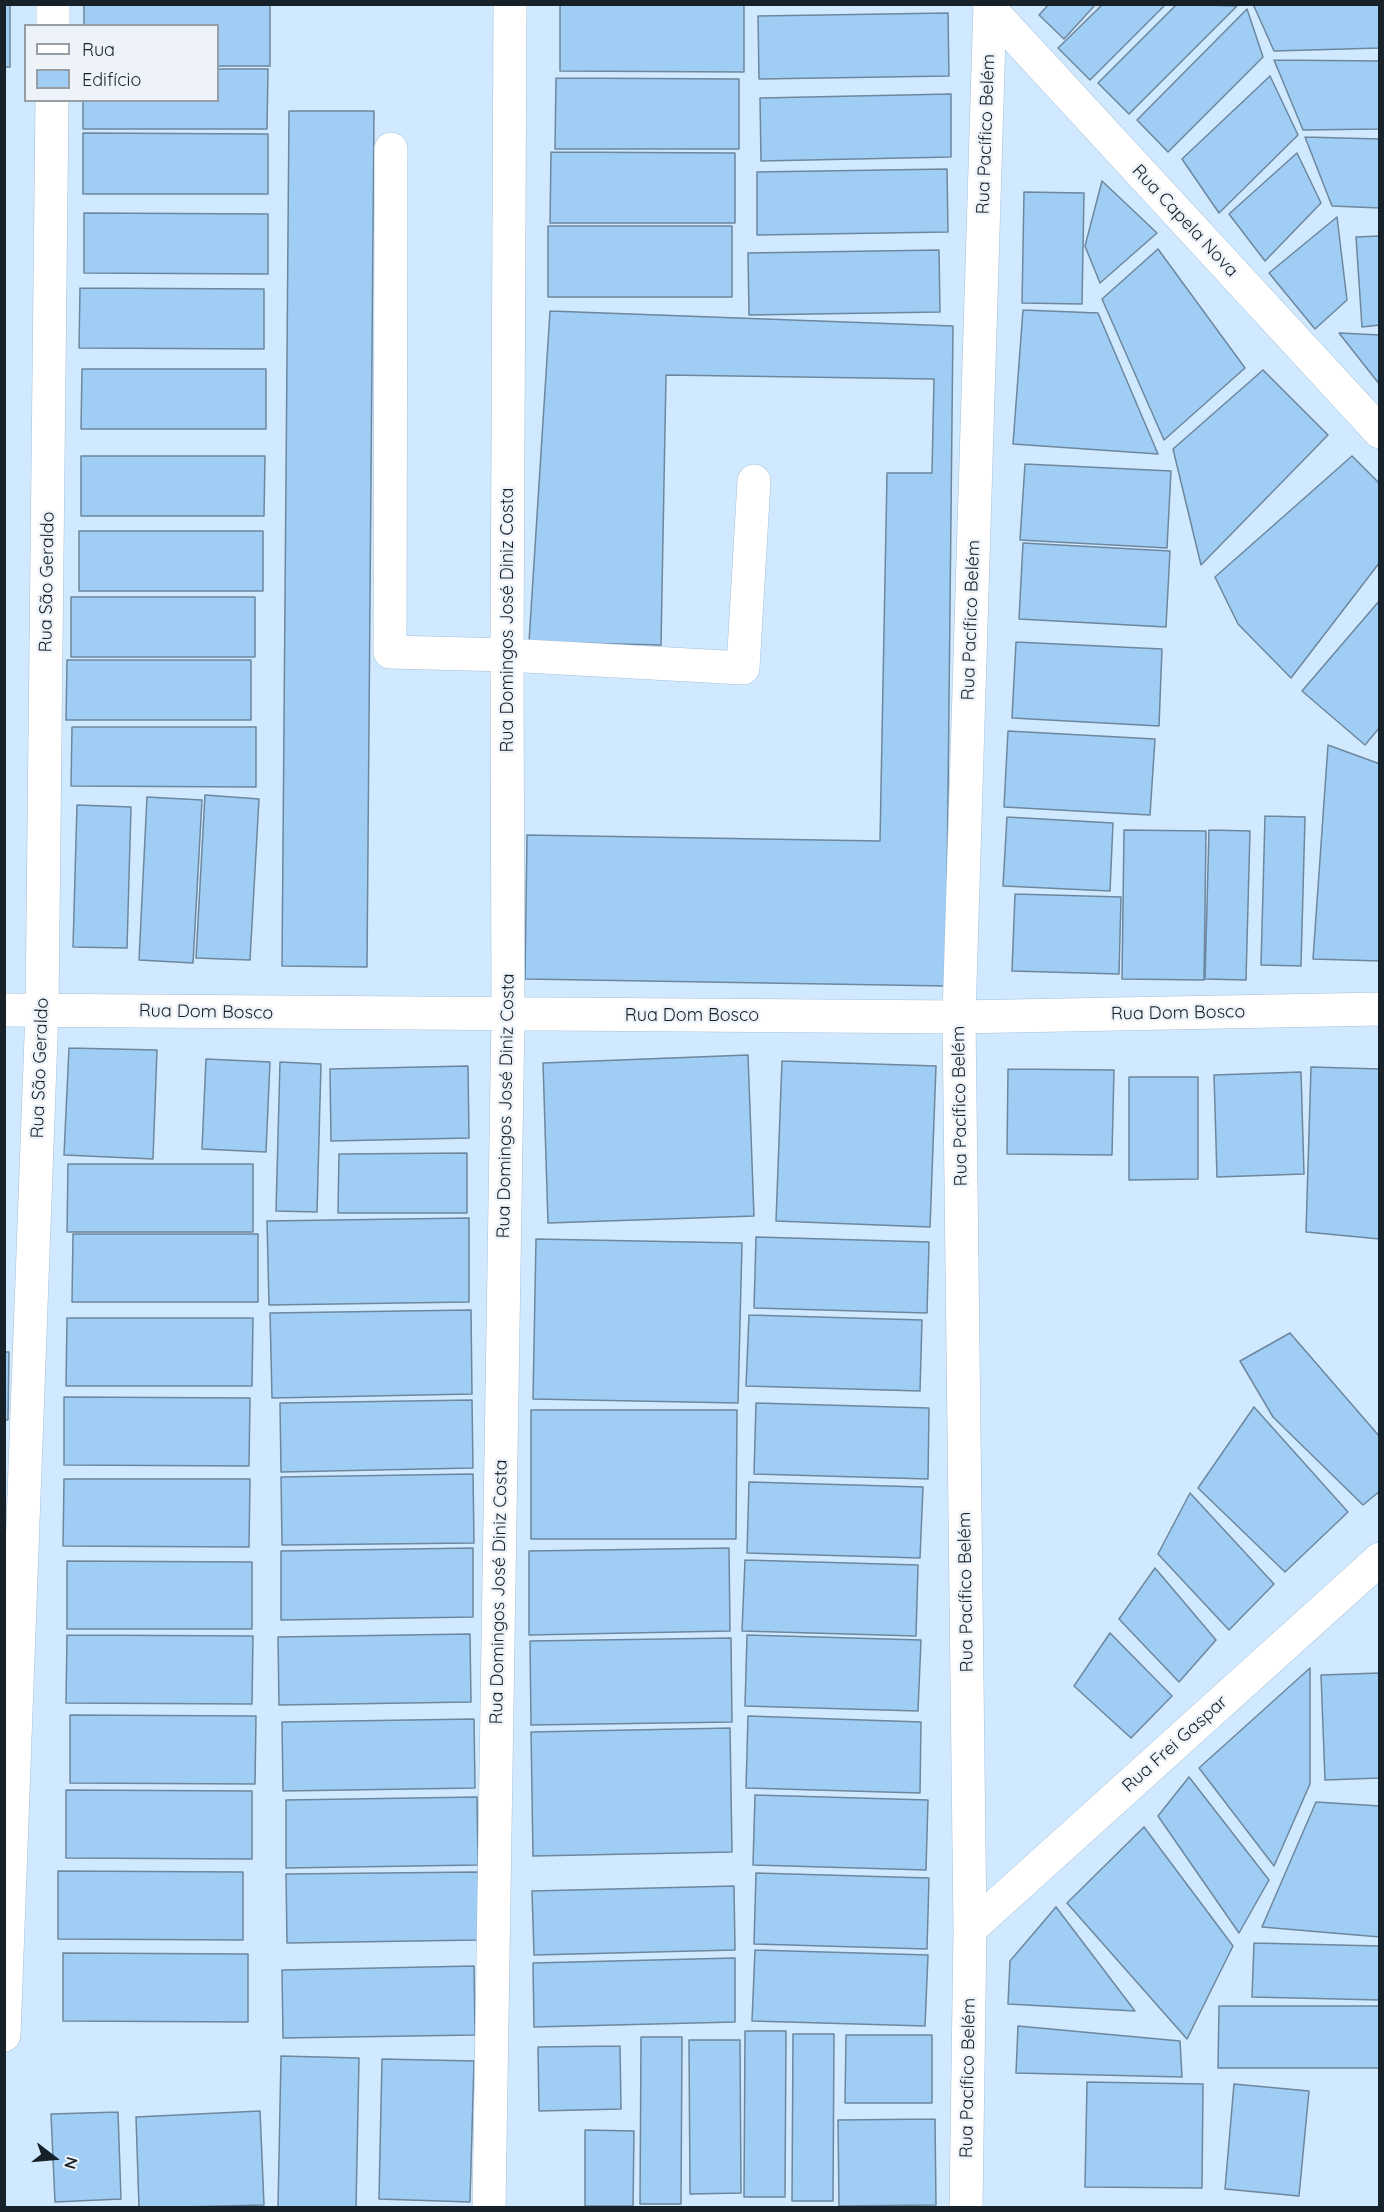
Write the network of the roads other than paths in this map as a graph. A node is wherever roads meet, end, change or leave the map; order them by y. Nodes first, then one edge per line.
1 (53, 4) edge
2 (510, 4) edge
3 (990, 7) edge
4 (53, 24) edge
5 (52, 102) edge
6 (390, 150) dead end
7 (1380, 432) edge
8 (754, 481) dead end
9 (507, 655) junction
10 (1380, 1009) edge
11 (4, 1010) edge
12 (42, 1010) junction
13 (508, 1015) junction
14 (959, 1017) junction
15 (1380, 1559) edge
16 (970, 1929) junction
17 (4, 2035) edge
18 (489, 2208) edge
19 (966, 2208) edge

1 - 4 street
2 - 9 street, Rua Domingos José Diniz Costa
3 - 7 street, Rua Capela Nova
3 - 14 street, Rua Pacífico Belém
5 - 12 street, Rua São Geraldo
6 - 9 street
8 - 9 street
9 - 13 street, Rua Domingos José Diniz Costa
10 - 14 street, Rua Dom Bosco
11 - 12 street, Rua Dom Bosco
12 - 13 street, Rua Dom Bosco
12 - 17 street, Rua São Geraldo
13 - 14 street, Rua Dom Bosco
13 - 18 street, Rua Domingos José Diniz Costa
14 - 16 street, Rua Pacífico Belém
15 - 16 street, Rua Frei Gaspar
16 - 19 street, Rua Pacífico Belém

